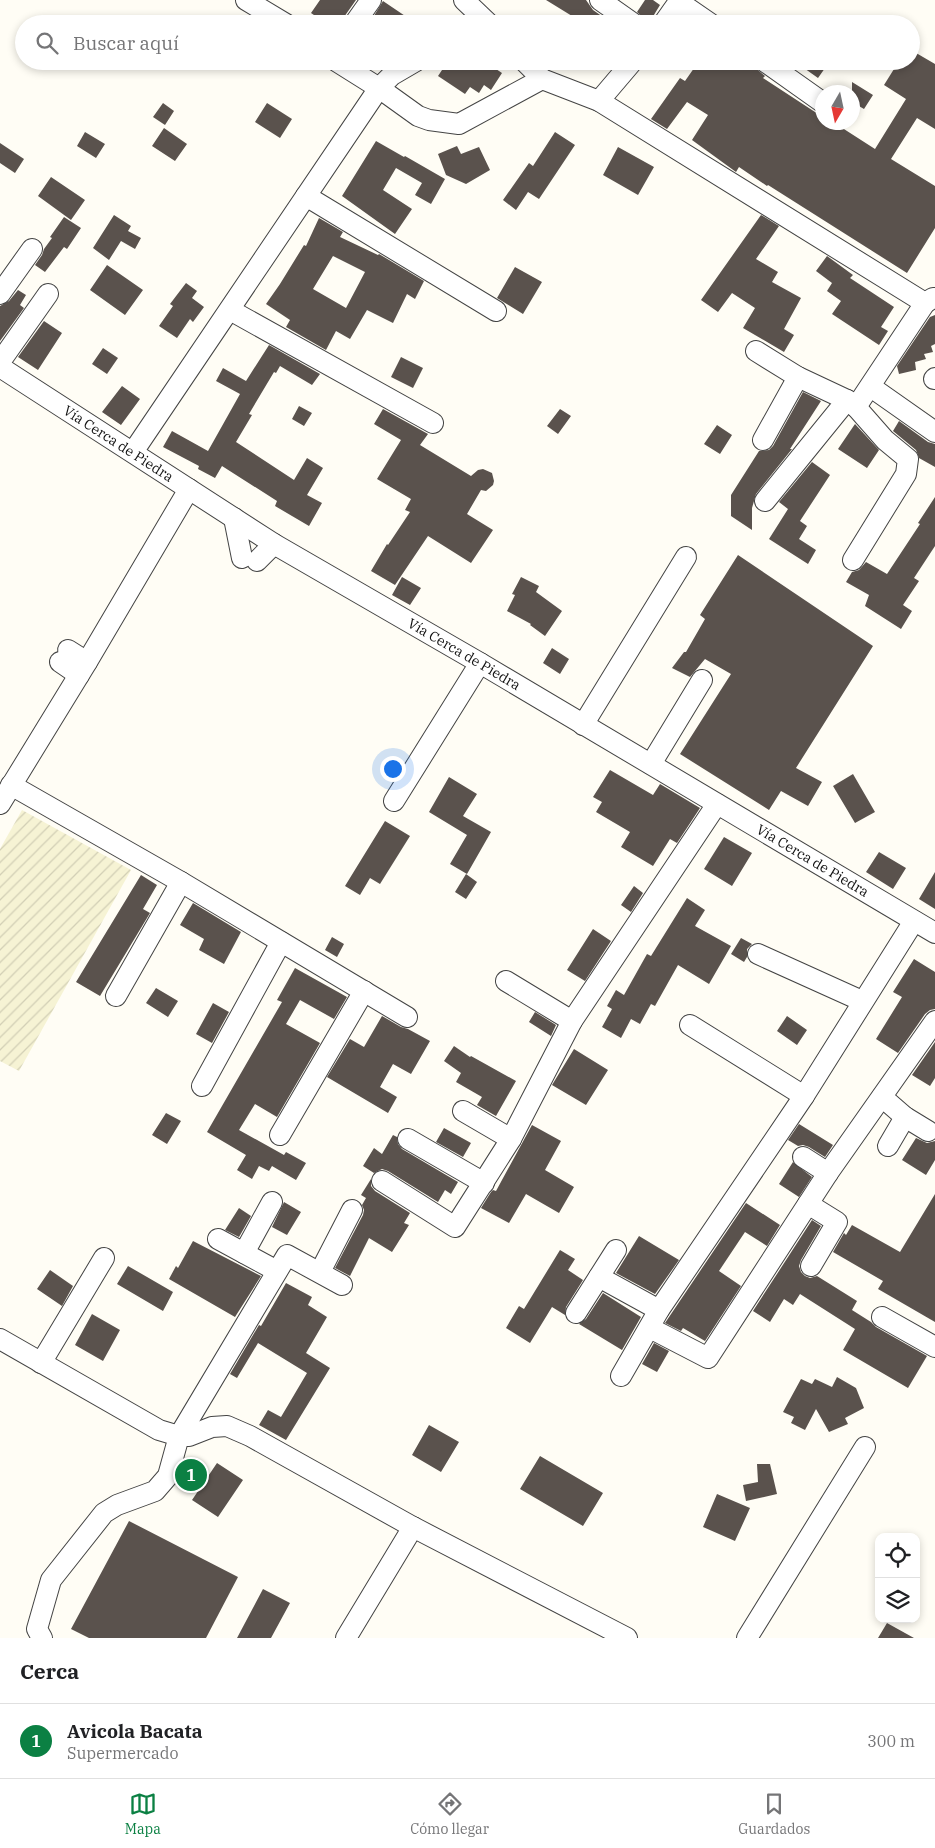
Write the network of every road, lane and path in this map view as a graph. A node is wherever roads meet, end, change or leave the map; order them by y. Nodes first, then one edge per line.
1 (246, 0) edge
2 (371, 0) edge
3 (464, 0) edge
4 (600, 0) edge
5 (680, 1) edge
6 (271, 15) edge
7 (360, 15) edge
8 (480, 15) edge
9 (621, 15) edge
10 (670, 15) edge
11 (699, 15) edge
12 (350, 70) edge
13 (401, 70) edge
14 (533, 70) edge
15 (625, 70) edge
16 (777, 70) edge
17 (542, 79) junction
18 (379, 88) junction
19 (815, 97) edge
20 (599, 101) junction
21 (306, 196) junction
22 (32, 248) dead end
23 (0, 294) edge
24 (48, 294) dead end
25 (932, 297) edge
26 (230, 310) junction
27 (496, 311) dead end
28 (756, 351) dead end
29 (0, 362) edge
30 (0, 366) edge
31 (798, 376) junction
32 (871, 387) junction
33 (851, 404) junction
34 (433, 423) dead end
35 (935, 432) edge
36 (763, 440) dead end
37 (133, 452) junction
38 (190, 489) junction
39 (765, 501) dead end
40 (234, 518) junction
41 (274, 544) junction
42 (686, 557) dead end
43 (853, 560) dead end
44 (64, 656) dead end
45 (480, 663) junction
46 (83, 668) junction
47 (702, 680) dead end
48 (583, 725) junction
49 (650, 764) junction
50 (11, 785) junction
51 (394, 801) dead end
52 (0, 804) edge
53 (717, 804) junction
54 (181, 882) junction
55 (914, 921) junction
56 (935, 933) edge
57 (281, 942) junction
58 (758, 954) dead end
59 (506, 981) dead end
60 (364, 991) junction
61 (116, 996) dead end
62 (862, 1001) junction
63 (407, 1017) dead end
64 (572, 1021) junction
65 (935, 1021) edge
66 (690, 1025) dead end
67 (202, 1086) dead end
68 (804, 1096) junction
69 (882, 1097) junction
70 (463, 1111) dead end
71 (905, 1117) junction
72 (928, 1131) dead end
73 (280, 1135) dead end
74 (408, 1139) dead end
75 (511, 1139) junction
76 (888, 1146) dead end
77 (803, 1157) dead end
78 (828, 1173) junction
79 (382, 1181) dead end
80 (484, 1183) junction
81 (272, 1202) dead end
82 (808, 1204) junction
83 (352, 1210) dead end
84 (218, 1239) dead end
85 (616, 1250) dead end
86 (244, 1253) junction
87 (104, 1258) dead end
88 (811, 1266) dead end
89 (277, 1272) junction
90 (320, 1272) junction
91 (599, 1277) junction
92 (342, 1285) dead end
93 (659, 1310) junction
94 (576, 1313) dead end
95 (882, 1317) dead end
96 (650, 1328) junction
97 (0, 1340) edge
98 (935, 1347) edge
99 (41, 1362) junction
100 (621, 1376) dead end
101 (179, 1436) junction
102 (865, 1447) dead end
103 (413, 1527) junction
104 (42, 1638) edge
105 (346, 1638) edge
106 (627, 1638) edge
107 (747, 1638) edge

1 - 6 street
2 - 7 street
3 - 8 street
4 - 9 street
5 - 10 street
5 - 11 street
12 - 18 street
13 - 18 street
14 - 17 street
15 - 20 street
16 - 19 street
17 - 18 street
17 - 20 street
18 - 21 street
20 - 25 street
21 - 26 street
21 - 27 street
22 - 23 street
24 - 29 street
25 - 32 street
26 - 34 street
26 - 37 street
28 - 31 street
30 - 37 street, Vía Cerca de Piedra
31 - 33 street
31 - 36 street
32 - 33 street
32 - 35 street
33 - 39 street
33 - 43 street
37 - 38 street, Vía Cerca de Piedra
38 - 40 street, Vía Cerca de Piedra
38 - 46 street
40 - 41 street, Vía Cerca de Piedra
40 - 41 street
41 - 45 street, Vía Cerca de Piedra
42 - 48 street
44 - 46 street
45 - 48 street, Vía Cerca de Piedra
45 - 51 street
46 - 50 street
47 - 49 street
48 - 49 street, Vía Cerca de Piedra
49 - 53 street, Vía Cerca de Piedra
50 - 52 street
50 - 54 street
53 - 55 street, Vía Cerca de Piedra
53 - 64 street
54 - 57 street
54 - 61 street
55 - 56 street, Vía Cerca de Piedra
55 - 62 street
57 - 60 street
57 - 67 street
58 - 62 street
59 - 64 street
60 - 63 street
60 - 73 street
62 - 68 street
64 - 75 street
65 - 69 street
66 - 68 street
68 - 93 street
69 - 71 street
69 - 78 street
70 - 75 street
71 - 72 street
71 - 76 street
74 - 80 street
75 - 80 street
77 - 78 street
78 - 82 street
79 - 80 street
81 - 86 street
82 - 88 street
82 - 96 street
83 - 90 street
84 - 86 street
85 - 91 street
86 - 89 street
87 - 99 street
89 - 90 street
89 - 101 street
90 - 92 street
91 - 93 street
91 - 94 street
93 - 96 street
95 - 98 street
96 - 100 street
97 - 99 street
99 - 101 street
101 - 103 street
101 - 104 street
102 - 107 street
103 - 105 street
103 - 106 street

